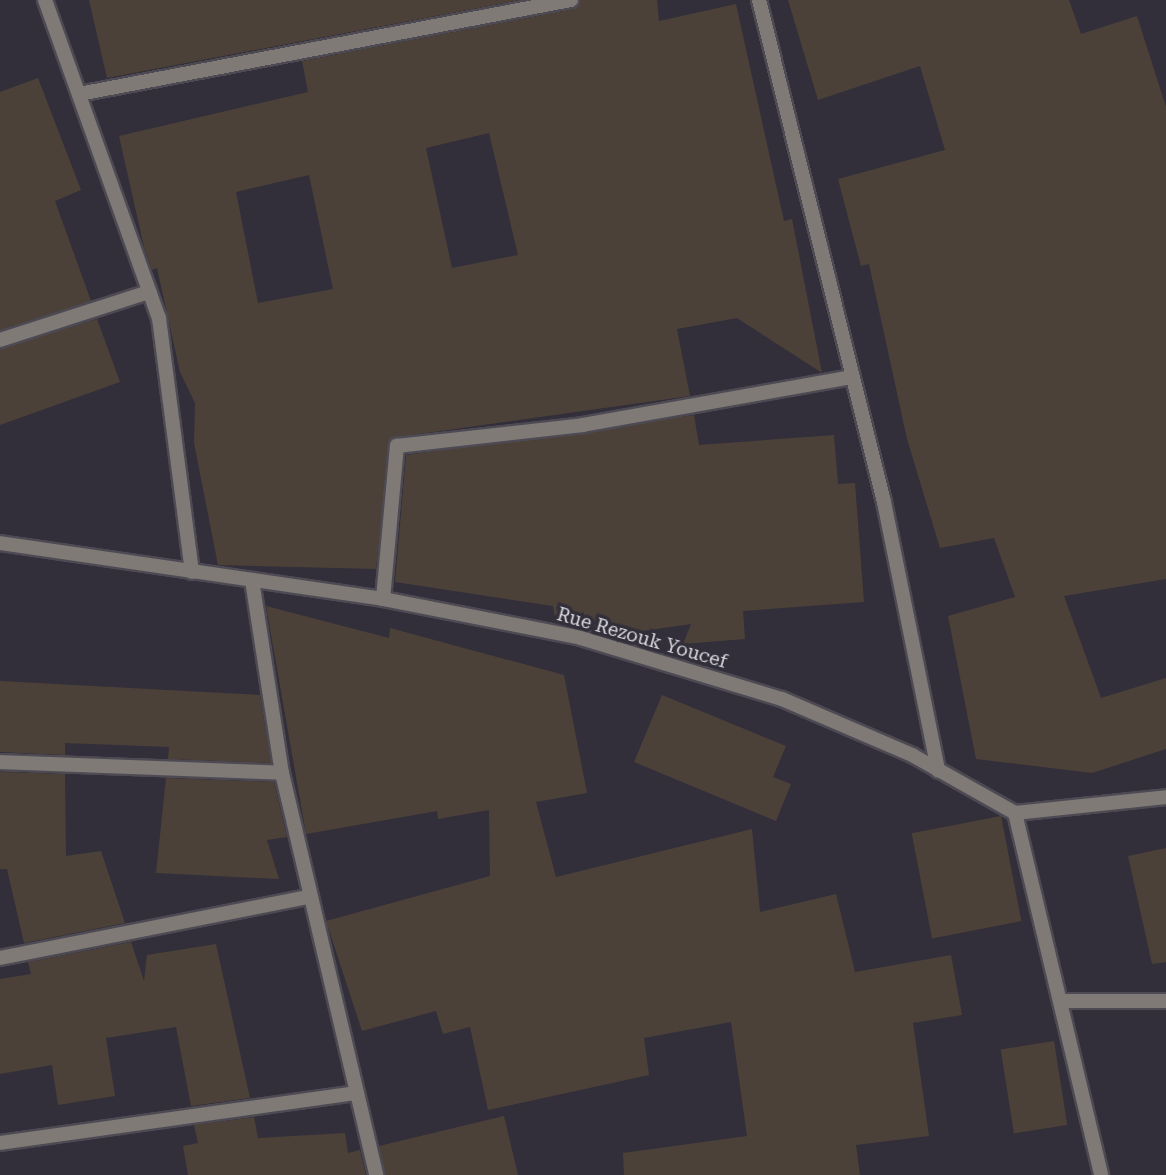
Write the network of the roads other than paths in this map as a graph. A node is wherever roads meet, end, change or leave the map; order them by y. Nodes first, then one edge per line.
1 (45, 0) edge
2 (571, 0) edge
3 (759, 0) edge
4 (79, 94) junction
5 (149, 292) junction
6 (0, 340) edge
7 (853, 377) junction
8 (0, 543) edge
9 (192, 572) junction
10 (252, 580) junction
11 (383, 599) junction
12 (0, 762) edge
13 (938, 771) junction
14 (282, 773) junction
15 (1166, 797) edge
16 (1014, 813) junction
17 (309, 897) junction
18 (0, 958) edge
19 (1062, 1001) junction
20 (1166, 1001) edge
21 (356, 1093) junction
22 (0, 1143) edge
23 (376, 1175) edge
24 (1101, 1175) edge

1 - 4 street
2 - 4 street
3 - 7 street
4 - 5 street
5 - 6 street
5 - 9 street
7 - 11 street
7 - 13 street
8 - 9 street, Rue Rezouk Youcef
9 - 10 street, Rue Rezouk Youcef
10 - 11 street, Rue Rezouk Youcef
10 - 14 street
11 - 13 street, Rue Rezouk Youcef
12 - 14 street
13 - 16 street, Rue Rezouk Youcef
14 - 17 street
15 - 16 street
16 - 19 street
17 - 18 street
17 - 21 street
19 - 20 street
19 - 24 street
21 - 22 street
21 - 23 street

